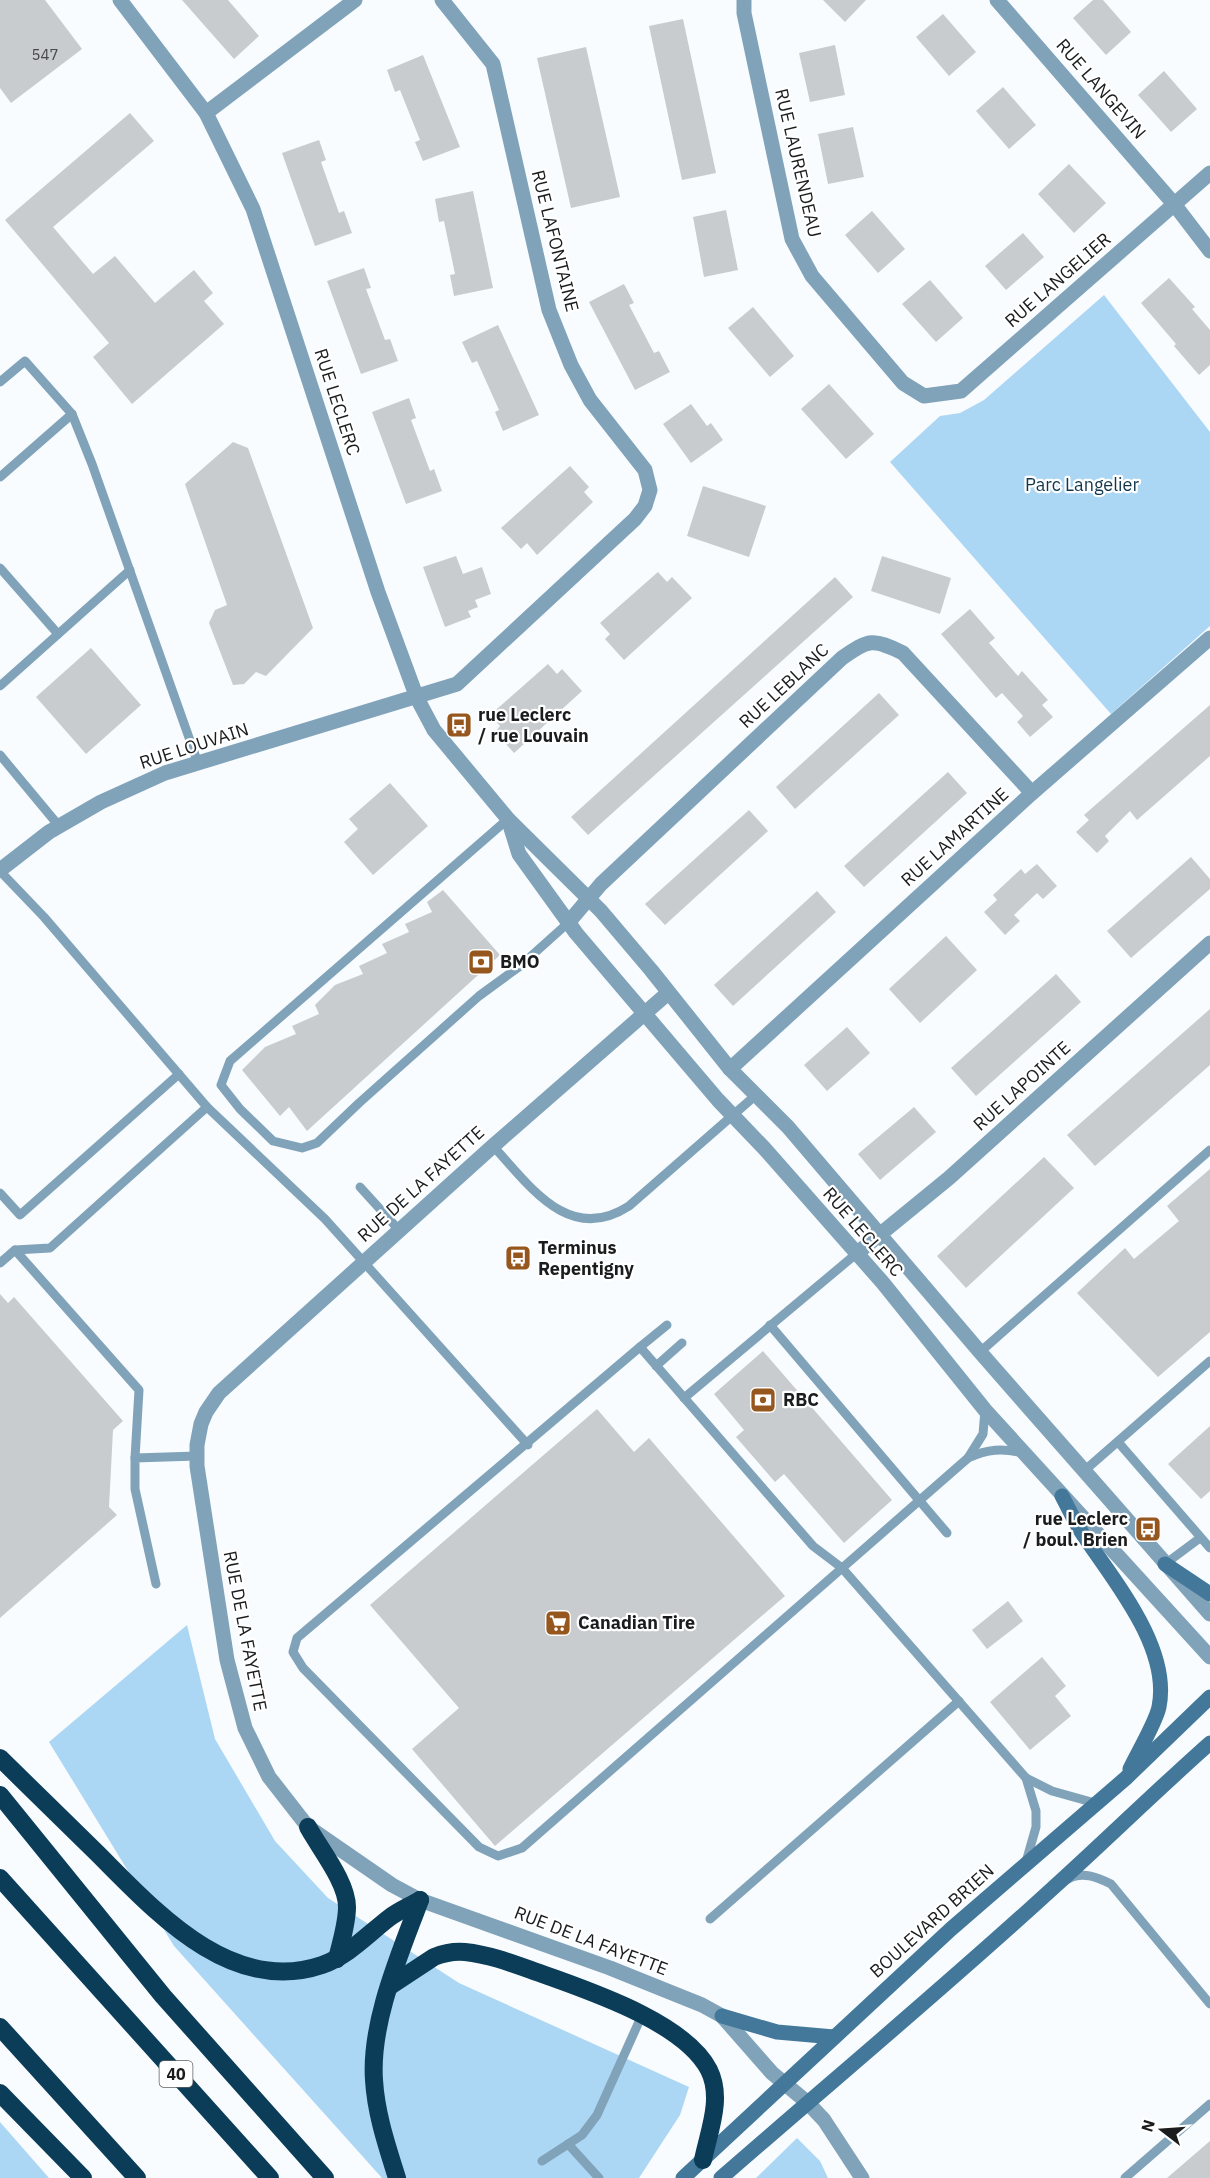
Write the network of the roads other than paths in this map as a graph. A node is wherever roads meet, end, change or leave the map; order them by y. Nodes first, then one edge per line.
1 (120, 0) edge
2 (355, 0) edge
3 (442, 0) edge
4 (744, 0) edge
5 (998, 0) edge
6 (206, 113) junction
7 (1210, 173) edge
8 (1174, 204) junction
9 (1210, 251) edge
10 (0, 382) edge
11 (924, 396) joint
12 (72, 414) junction
13 (0, 477) edge
14 (0, 568) edge
15 (130, 570) junction
16 (58, 634) junction
17 (1210, 638) edge
18 (0, 686) edge
19 (417, 698) junction
20 (0, 755) edge
21 (198, 763) junction
22 (1032, 792) junction
23 (508, 819) junction
24 (59, 826) junction
25 (0, 870) edge
26 (588, 898) junction
27 (568, 923) junction
28 (1210, 944) edge
29 (668, 993) junction
30 (644, 1014) junction
31 (730, 1069) junction
32 (180, 1074) junction
33 (756, 1095) junction
34 (207, 1107) junction
35 (732, 1116) junction
36 (493, 1146) junction
37 (1210, 1150) edge
38 (360, 1187) dead end
39 (0, 1193) edge
40 (399, 1230) junction
41 (880, 1234) junction
42 (15, 1250) junction
43 (856, 1254) junction
44 (364, 1261) junction
45 (0, 1263) edge
46 (770, 1324) junction
47 (666, 1325) dead end
48 (682, 1342) dead end
49 (640, 1347) junction
50 (980, 1352) junction
51 (1210, 1361) edge
52 (656, 1366) junction
53 (684, 1398) junction
54 (985, 1410) junction
55 (1118, 1442) junction
56 (528, 1445) junction
57 (1025, 1453) junction
58 (197, 1456) junction
59 (135, 1458) junction
60 (968, 1458) junction
61 (1084, 1471) junction
62 (1062, 1496) junction
63 (920, 1501) junction
64 (947, 1533) dead end
65 (1200, 1538) junction
66 (1210, 1548) edge
67 (1165, 1564) junction
68 (842, 1568) junction
69 (156, 1584) dead end
70 (1210, 1594) edge
71 (1210, 1614) edge
72 (1210, 1657) edge
73 (1210, 1697) edge
74 (959, 1701) junction
75 (1210, 1743) edge
76 (0, 1758) edge
77 (1026, 1778) junction
78 (1126, 1778) junction
79 (0, 1795) edge
80 (1095, 1803) junction
81 (308, 1827) junction
82 (1026, 1863) junction
83 (0, 1878) edge
84 (1055, 1887) junction
85 (420, 1900) junction
86 (710, 1919) dead end
87 (337, 1959) junction
88 (390, 1986) junction
89 (1210, 2004) edge
90 (642, 2015) junction
91 (722, 2016) junction
92 (0, 2027) edge
93 (834, 2037) junction
94 (784, 2084) junction
95 (0, 2093) edge
96 (1210, 2096) edge
97 (808, 2103) junction
98 (1208, 2106) edge
99 (568, 2144) junction
100 (703, 2160) junction
101 (542, 2161) dead end
102 (83, 2178) edge
103 (137, 2178) edge
104 (270, 2178) edge
105 (325, 2178) edge
106 (397, 2178) edge
107 (599, 2178) edge
108 (683, 2178) edge
109 (721, 2178) edge
110 (862, 2178) edge
111 (1125, 2178) edge

1 - 6 street, RUE LECLERC
2 - 6 street
3 - 19 street, RUE LAFONTAINE
4 - 11 street, RUE LAURENDEAU
5 - 8 street, RUE LANGEVIN
6 - 19 street, RUE LECLERC
7 - 8 street, RUE LANGELIER
8 - 9 street, RUE LANGEVIN
8 - 11 street, RUE LANGELIER
10 - 12 lane
12 - 13 lane
12 - 15 lane
14 - 16 lane
15 - 16 lane
15 - 21 lane
16 - 18 lane
17 - 22 street, RUE LAMARTINE
19 - 21 street, RUE LOUVAIN
19 - 23 street, RUE LECLERC
20 - 24 lane
21 - 24 street, RUE LOUVAIN
22 - 26 street, RUE LEBLANC
22 - 31 street, RUE LAMARTINE
23 - 26 street, RUE LECLERC
23 - 27 street, RUE LECLERC
23 - 27 lane
24 - 25 street, RUE LOUVAIN
25 - 32 lane
26 - 27 street, RUE LEBLANC
26 - 29 street, RUE LECLERC
27 - 30 street, RUE LECLERC
28 - 41 street, RUE LAPOINTE
29 - 30 street, RUE DE LA FAYETTE
29 - 31 street, RUE LECLERC
30 - 35 street, RUE LECLERC
30 - 36 street, RUE DE LA FAYETTE
31 - 33 street, RUE LECLERC
32 - 34 lane
32 - 39 lane
33 - 35 lane
33 - 41 street, RUE LECLERC
34 - 42 lane
34 - 44 lane
35 - 36 lane
35 - 43 street, RUE LECLERC
36 - 40 street, RUE DE LA FAYETTE
37 - 50 lane
38 - 40 lane
40 - 44 street, RUE DE LA FAYETTE
41 - 43 street, RUE LAPOINTE
41 - 50 street, RUE LECLERC
42 - 45 lane
42 - 59 lane
43 - 46 lane
43 - 54 street, RUE LECLERC
44 - 56 lane
44 - 58 street, RUE DE LA FAYETTE
46 - 53 lane
46 - 63 lane
47 - 49 lane
48 - 52 lane
49 - 52 lane
49 - 56 lane
50 - 61 street, RUE LECLERC
51 - 55 lane
52 - 53 lane
53 - 68 lane
54 - 57 street, RUE LECLERC
54 - 60 lane
55 - 61 lane
55 - 65 lane
56 - 68 lane
57 - 60 lane
57 - 62 street, RUE LECLERC
58 - 59 lane
58 - 81 street, RUE DE LA FAYETTE
59 - 69 lane
60 - 63 lane
61 - 67 street, RUE LECLERC
62 - 72 street, RUE LECLERC
62 - 78 main road
63 - 64 lane
63 - 68 lane
65 - 66 lane
65 - 67 lane
67 - 70 main road
67 - 71 street, RUE LECLERC
68 - 74 lane
73 - 78 main road, BOULEVARD BRIEN
74 - 77 lane
74 - 86 lane
75 - 84 main road
76 - 87 highway
77 - 80 lane
77 - 82 lane
78 - 80 main road, BOULEVARD BRIEN
79 - 105 highway
80 - 82 main road, BOULEVARD BRIEN
81 - 85 street, RUE DE LA FAYETTE
81 - 87 highway
82 - 93 main road, BOULEVARD BRIEN
83 - 104 highway, 40
84 - 89 lane
84 - 97 main road
85 - 87 highway
85 - 88 highway
85 - 91 street, RUE DE LA FAYETTE
88 - 90 highway
88 - 106 highway
90 - 99 lane
90 - 100 highway
91 - 93 main road
91 - 94 street, RUE DE LA FAYETTE
92 - 103 highway
93 - 94 main road, BOULEVARD BRIEN
94 - 97 street, RUE DE LA FAYETTE
94 - 100 main road, BOULEVARD BRIEN
95 - 102 highway
96 - 98 lane
97 - 109 main road
97 - 110 street, RUE DE LA FAYETTE
98 - 111 lane
99 - 101 lane
99 - 107 lane
100 - 108 main road, BOULEVARD BRIEN

